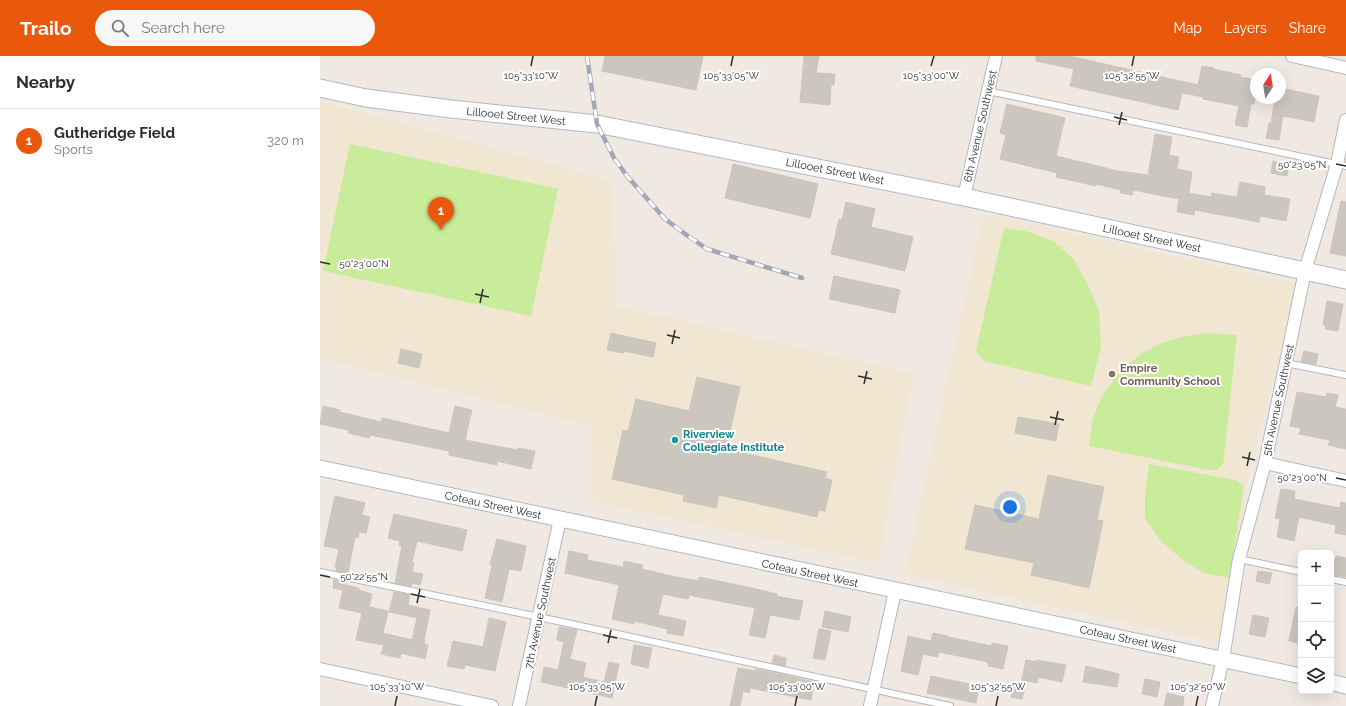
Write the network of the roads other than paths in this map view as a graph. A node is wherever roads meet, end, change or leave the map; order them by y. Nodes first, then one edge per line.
1 (996, 56) edge
2 (1292, 56) edge
3 (1346, 68) edge
4 (320, 88) edge
5 (988, 91) junction
6 (1346, 120) edge
7 (1341, 165) edge
8 (964, 197) junction
9 (1305, 271) junction
10 (1346, 280) edge
11 (1286, 363) junction
12 (1346, 375) edge
13 (1265, 463) junction
14 (320, 468) edge
15 (1346, 481) edge
16 (560, 519) junction
17 (1239, 559) junction
18 (1298, 571) edge
19 (320, 572) edge
20 (1334, 580) edge
21 (1346, 582) edge
22 (895, 591) junction
23 (539, 617) junction
24 (1223, 659) junction
25 (320, 669) edge
26 (1298, 675) edge
27 (1334, 683) edge
28 (1346, 686) edge
29 (874, 690) junction
30 (492, 706) edge
31 (520, 706) edge
32 (870, 706) edge
33 (950, 706) edge
34 (1212, 706) edge

1 - 5 street, 6th Avenue Southwest
2 - 3 street
4 - 8 main road, Lillooet Street West
5 - 7 lane
5 - 8 street, 6th Avenue Southwest
6 - 7 street, 5th Avenue Southwest
7 - 9 street, 5th Avenue Southwest
8 - 9 main road, Lillooet Street West
9 - 10 main road, Lillooet Street West
9 - 11 street, 5th Avenue Southwest
11 - 12 lane
11 - 13 street, 5th Avenue Southwest
13 - 15 street
13 - 17 street, 5th Avenue Southwest
14 - 16 street, Coteau Street West
16 - 22 street, Coteau Street West
16 - 23 street, 7th Avenue Southwest
17 - 18 lane
17 - 24 street, 5th Avenue Southwest
19 - 23 lane
20 - 21 lane
22 - 24 street, Coteau Street West
22 - 29 street
23 - 29 lane
23 - 31 street, 7th Avenue Southwest
24 - 26 street, Coteau Street West
24 - 34 street, 5th Avenue Southwest
25 - 30 street
27 - 28 street
29 - 32 street
29 - 33 lane

